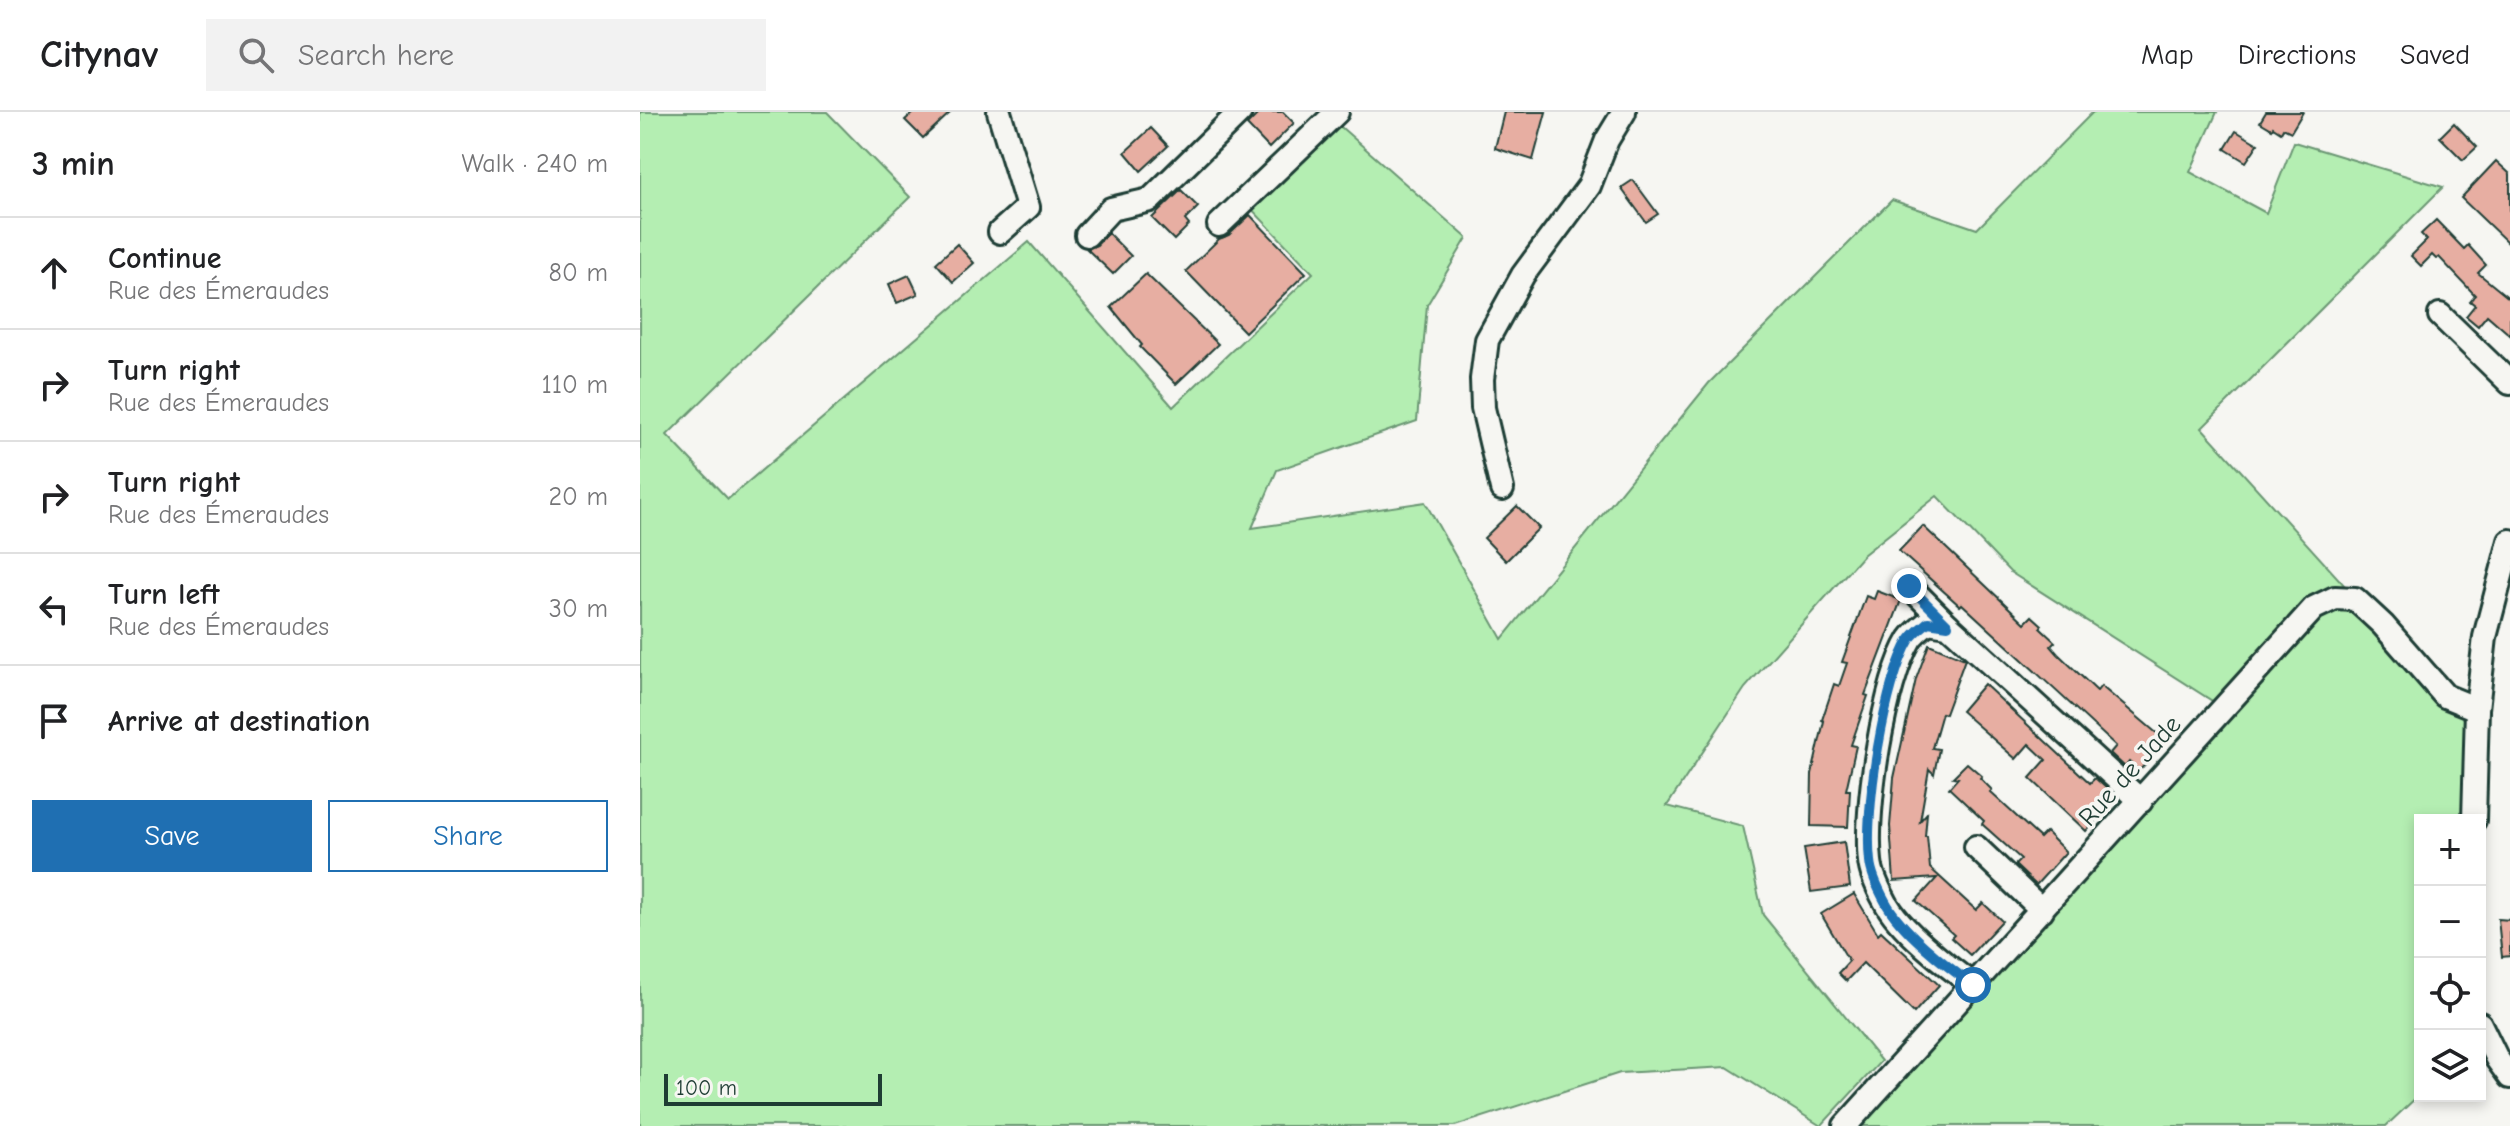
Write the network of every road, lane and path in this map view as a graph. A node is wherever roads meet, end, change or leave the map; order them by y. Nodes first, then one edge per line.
1 (999, 112) edge
2 (1240, 112) edge
3 (1337, 112) edge
4 (1624, 112) edge
5 (1219, 225) dead end
6 (1000, 232) dead end
7 (1087, 235) dead end
8 (2440, 315) dead end
9 (2510, 383) edge
10 (1502, 489) dead end
11 (2510, 541) edge
12 (1909, 586) dead end
13 (1948, 625) junction
14 (2477, 709) junction
15 (2141, 801) junction
16 (2474, 814) edge
17 (1976, 847) dead end
18 (2042, 910) junction
19 (1973, 985) junction
20 (2483, 1030) edge
21 (2510, 1077) edge
22 (1845, 1126) edge

1 - 6 street
2 - 7 street
3 - 5 street
4 - 10 street
8 - 9 street
11 - 14 street
12 - 13 street
13 - 15 street
13 - 19 street
14 - 15 street, Rue de Jade
14 - 16 street
15 - 18 street, Rue de Jade
17 - 18 street
18 - 19 street, Rue de Jade
19 - 22 street, Rue de Jade
20 - 21 street

